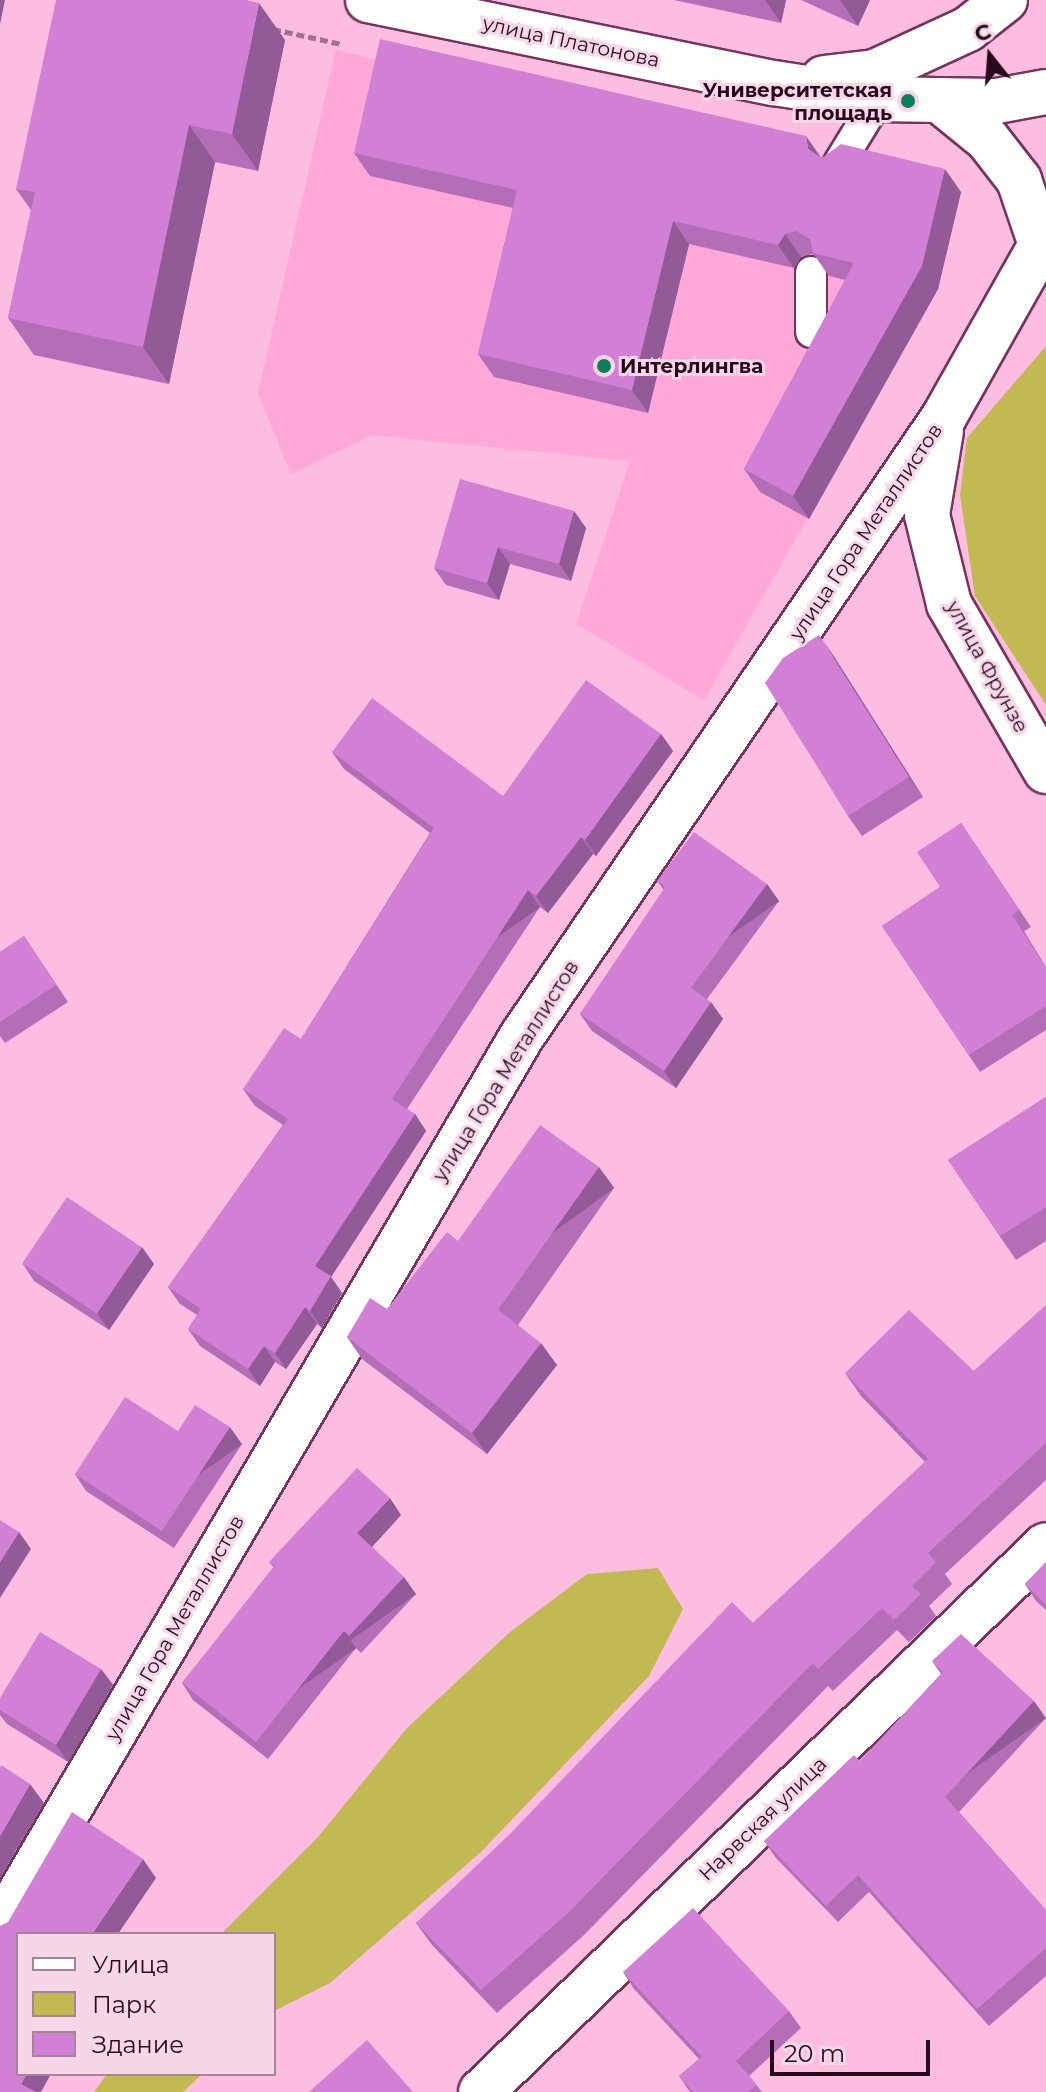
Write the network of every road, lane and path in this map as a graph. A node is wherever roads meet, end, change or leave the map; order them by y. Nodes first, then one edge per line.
1 (368, 0) edge
2 (1005, 0) edge
3 (774, 83) junction
4 (1046, 92) edge
5 (878, 99) junction
6 (939, 100) junction
7 (839, 163) edge
8 (1045, 243) edge
9 (811, 272) edge
10 (811, 332) dead end
11 (944, 417) junction
12 (1046, 771) edge
13 (1046, 1545) edge
14 (0, 1927) edge
15 (481, 2092) edge

1 - 3 street, улица Платонова
2 - 3 street, улица Платонова
3 - 5 street, улица Платонова
4 - 6 street, улица Платонова
5 - 6 street, улица Платонова
5 - 7 lane
6 - 8 street
8 - 11 street, улица Гора Металлистов
9 - 10 lane
11 - 12 street, улица Фрунзе
11 - 14 street, улица Гора Металлистов
13 - 15 street, Нарвская улица

